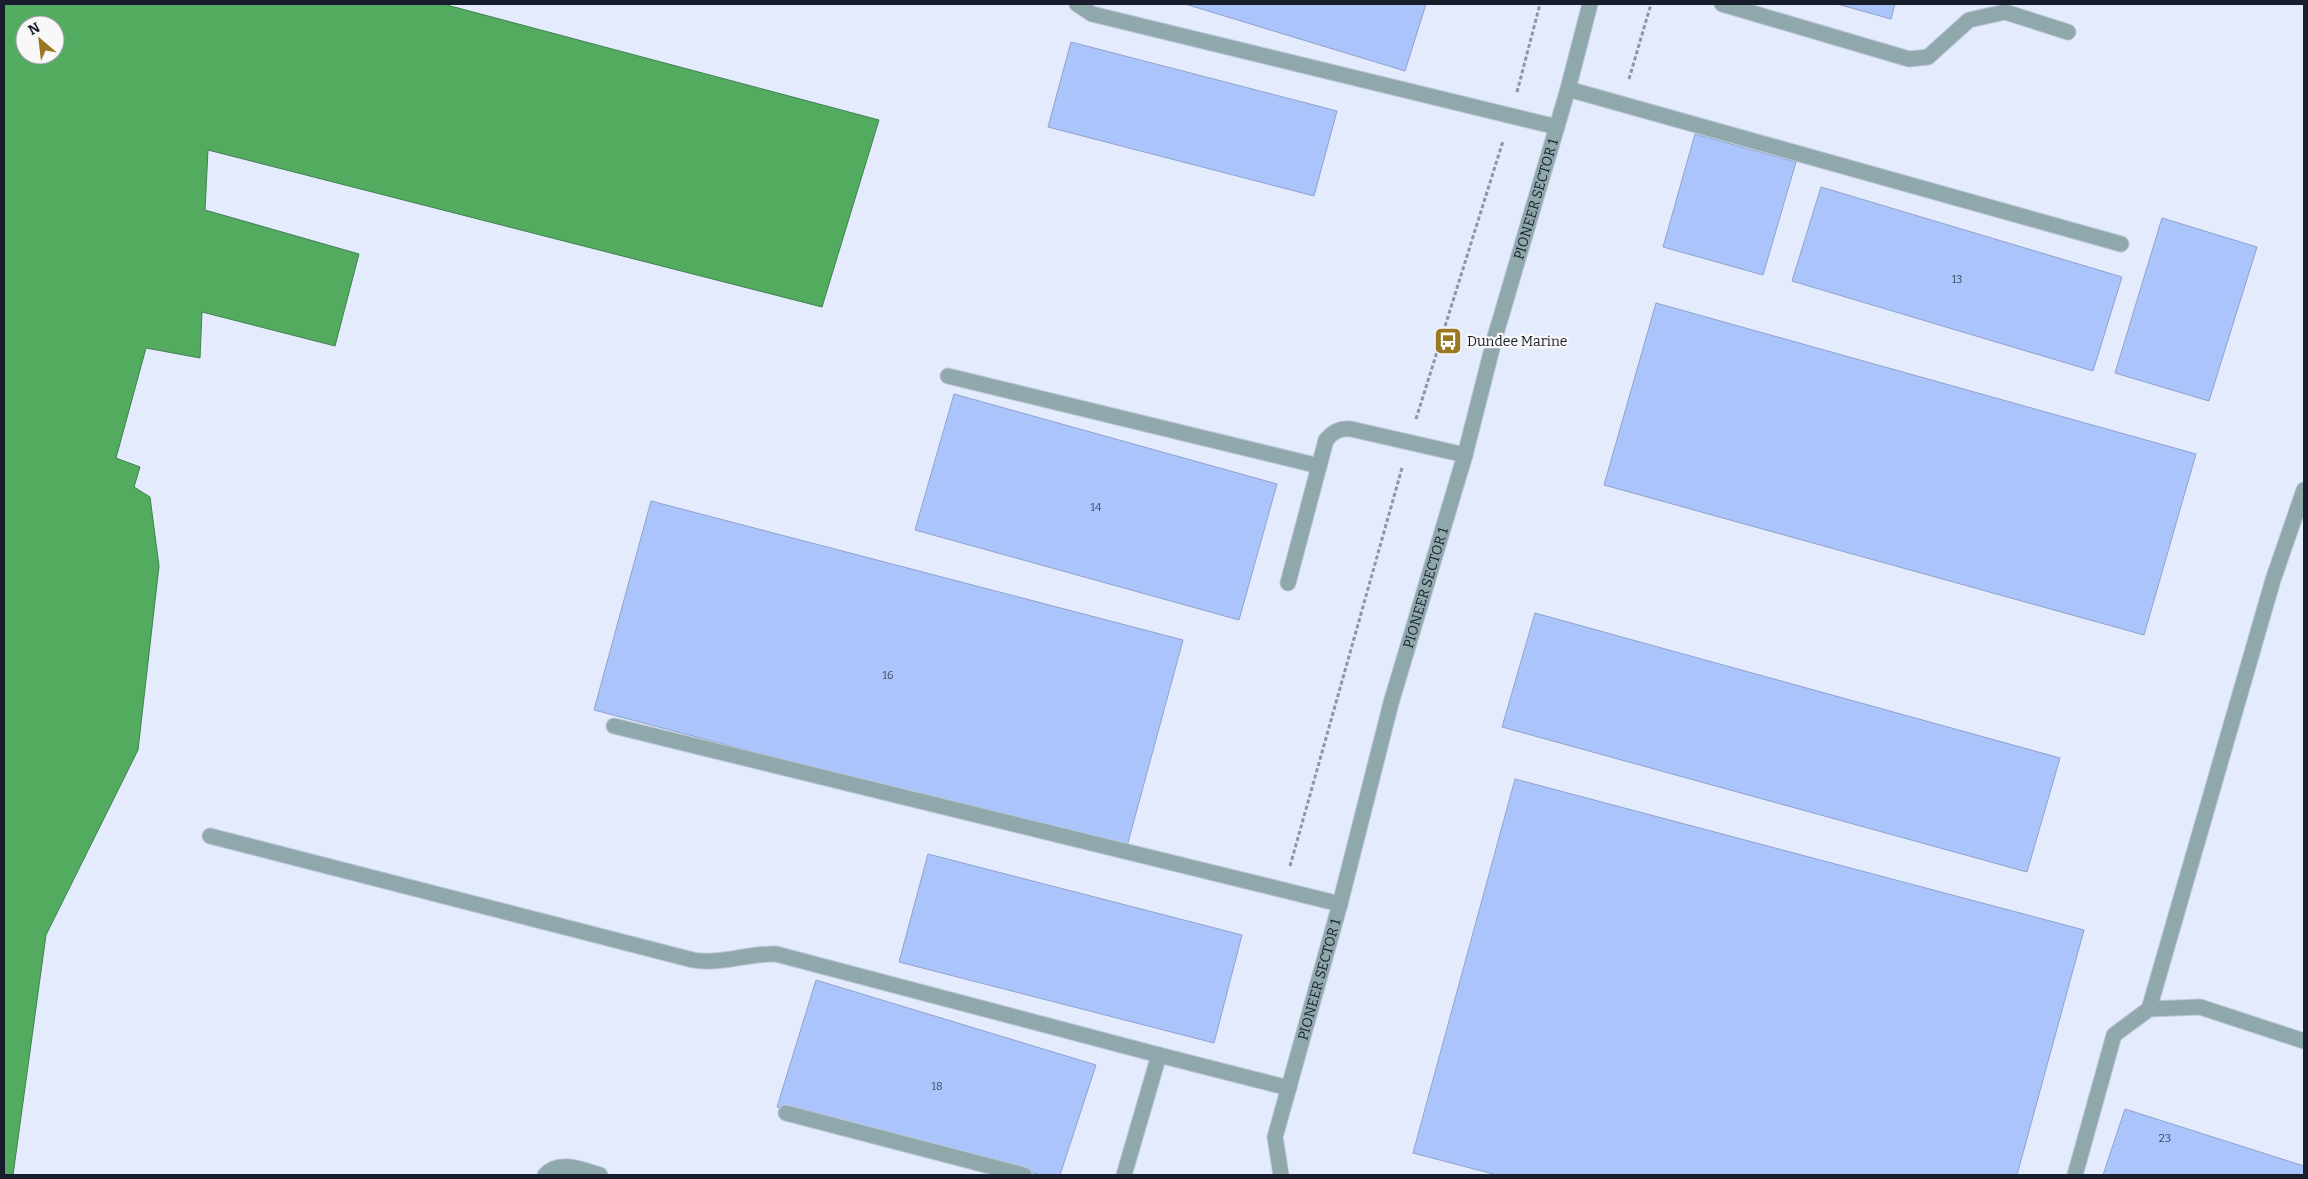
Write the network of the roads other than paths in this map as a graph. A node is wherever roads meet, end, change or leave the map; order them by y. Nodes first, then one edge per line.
1 (1077, 4) edge
2 (1590, 4) edge
3 (1722, 4) edge
4 (2068, 32) dead end
5 (1568, 89) junction
6 (1557, 127) junction
7 (2121, 244) dead end
8 (948, 376) dead end
9 (1465, 455) junction
10 (1319, 466) junction
11 (2304, 490) edge
12 (1288, 583) dead end
13 (614, 726) dead end
14 (210, 836) dead end
15 (1340, 904) junction
16 (2149, 1009) junction
17 (2304, 1041) edge
18 (1158, 1055) junction
19 (1289, 1088) junction
20 (786, 1113) dead end
21 (545, 1175) edge
22 (600, 1175) edge
23 (1024, 1175) edge
24 (1124, 1175) edge
25 (1281, 1175) edge
26 (2075, 1175) edge

1 - 6 street
2 - 5 street, PIONEER SECTOR 1
3 - 4 street
5 - 6 street, PIONEER SECTOR 1
5 - 7 street
6 - 9 street, PIONEER SECTOR 1
8 - 10 street
9 - 10 street
9 - 15 street, PIONEER SECTOR 1
10 - 12 street
11 - 16 street
13 - 15 street
14 - 18 street
15 - 19 street, PIONEER SECTOR 1
16 - 17 street
16 - 26 street
18 - 19 street
18 - 24 street
19 - 25 street, PIONEER SECTOR 1
20 - 23 street
21 - 22 street

